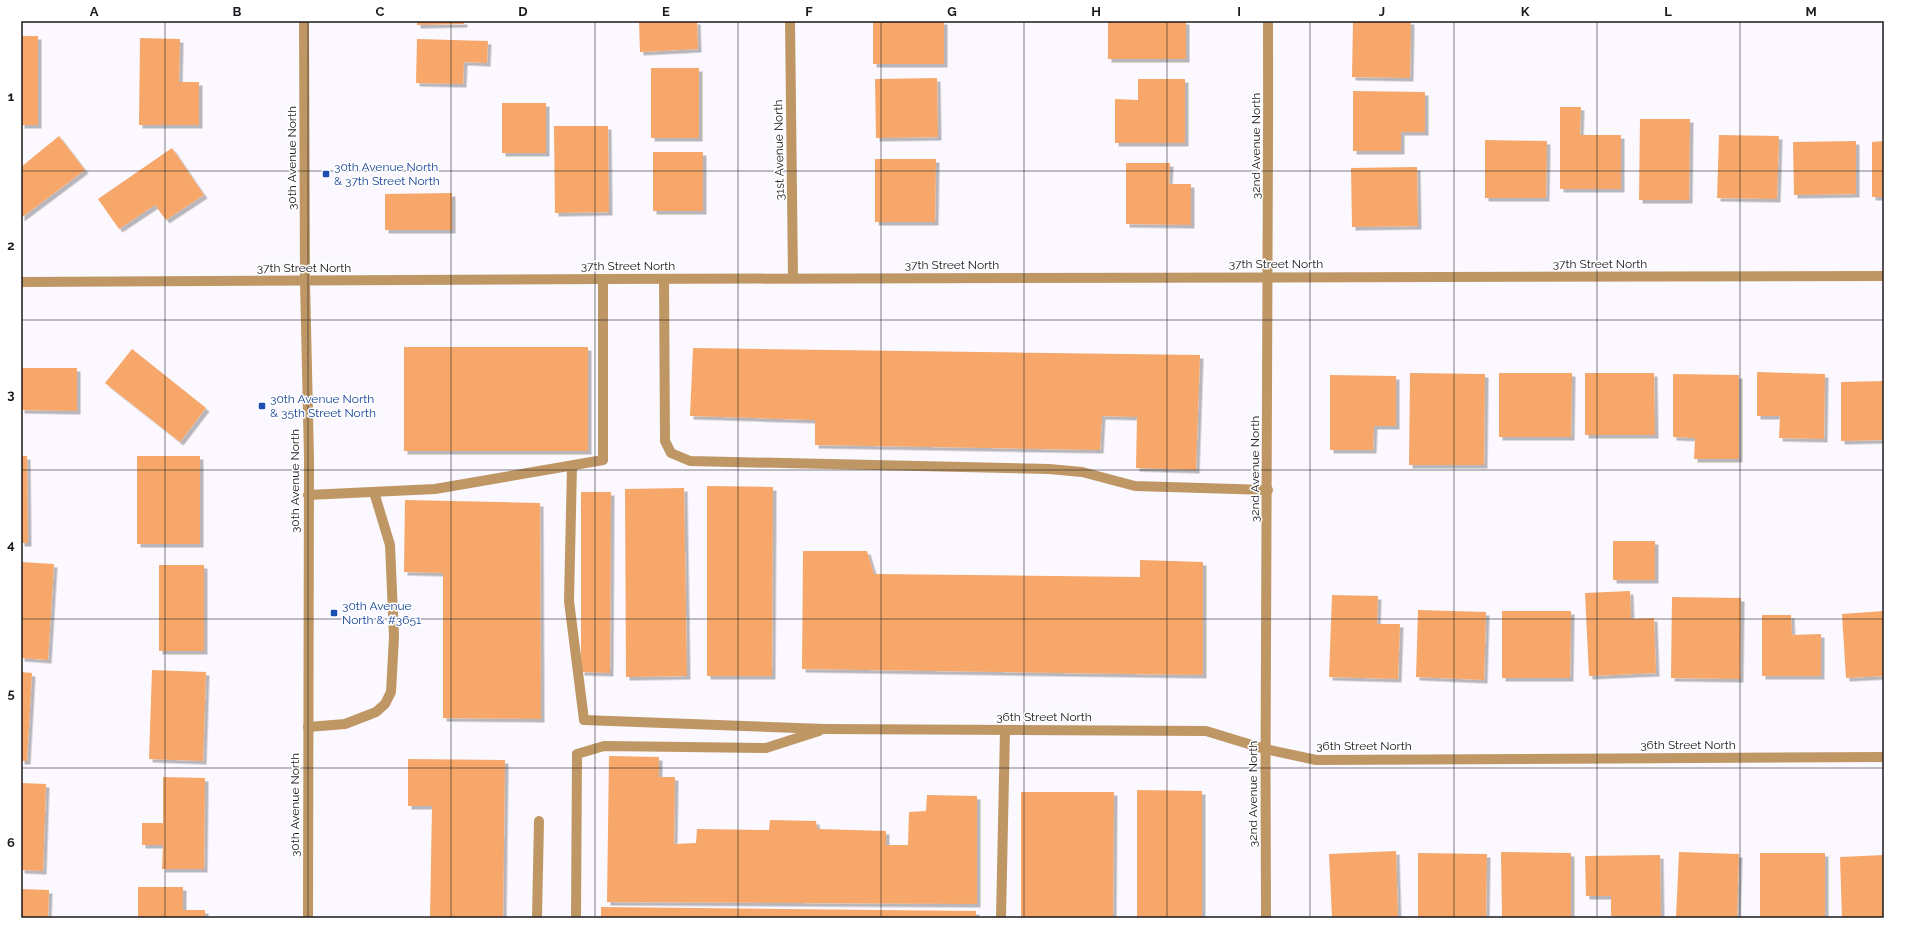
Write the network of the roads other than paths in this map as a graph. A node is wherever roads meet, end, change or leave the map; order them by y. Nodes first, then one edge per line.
1 (304, 21) edge
2 (790, 21) edge
3 (1268, 21) edge
4 (1884, 276) edge
5 (1269, 277) junction
6 (793, 278) junction
7 (603, 279) junction
8 (664, 279) junction
9 (21, 282) edge
10 (305, 282) junction
11 (572, 466) junction
12 (1268, 490) junction
13 (374, 492) junction
14 (308, 495) junction
15 (308, 727) junction
16 (825, 729) junction
17 (1005, 730) junction
18 (1265, 749) junction
19 (1884, 757) edge
20 (539, 821) dead end
21 (308, 918) edge
22 (537, 918) edge
23 (576, 918) edge
24 (1001, 918) edge
25 (1266, 918) edge

1 - 10 street, 30th Avenue North
2 - 6 street, 31st Avenue North
3 - 5 street, 32nd Avenue North
4 - 5 street, 37th Street North
5 - 6 street, 37th Street North
5 - 12 street, 32nd Avenue North
6 - 8 street, 37th Street North
7 - 8 street, 37th Street North
7 - 10 street, 37th Street North
7 - 11 street
8 - 12 street
9 - 10 street, 37th Street North
10 - 14 street, 30th Avenue North
11 - 13 street
11 - 16 street, 36th Street North
12 - 18 street, 32nd Avenue North
13 - 14 street
13 - 15 street
14 - 15 street, 30th Avenue North
15 - 21 street, 30th Avenue North
16 - 17 street, 36th Street North
16 - 23 street
17 - 18 street, 36th Street North
17 - 24 street
18 - 19 street, 36th Street North
18 - 25 street, 32nd Avenue North
20 - 22 street

